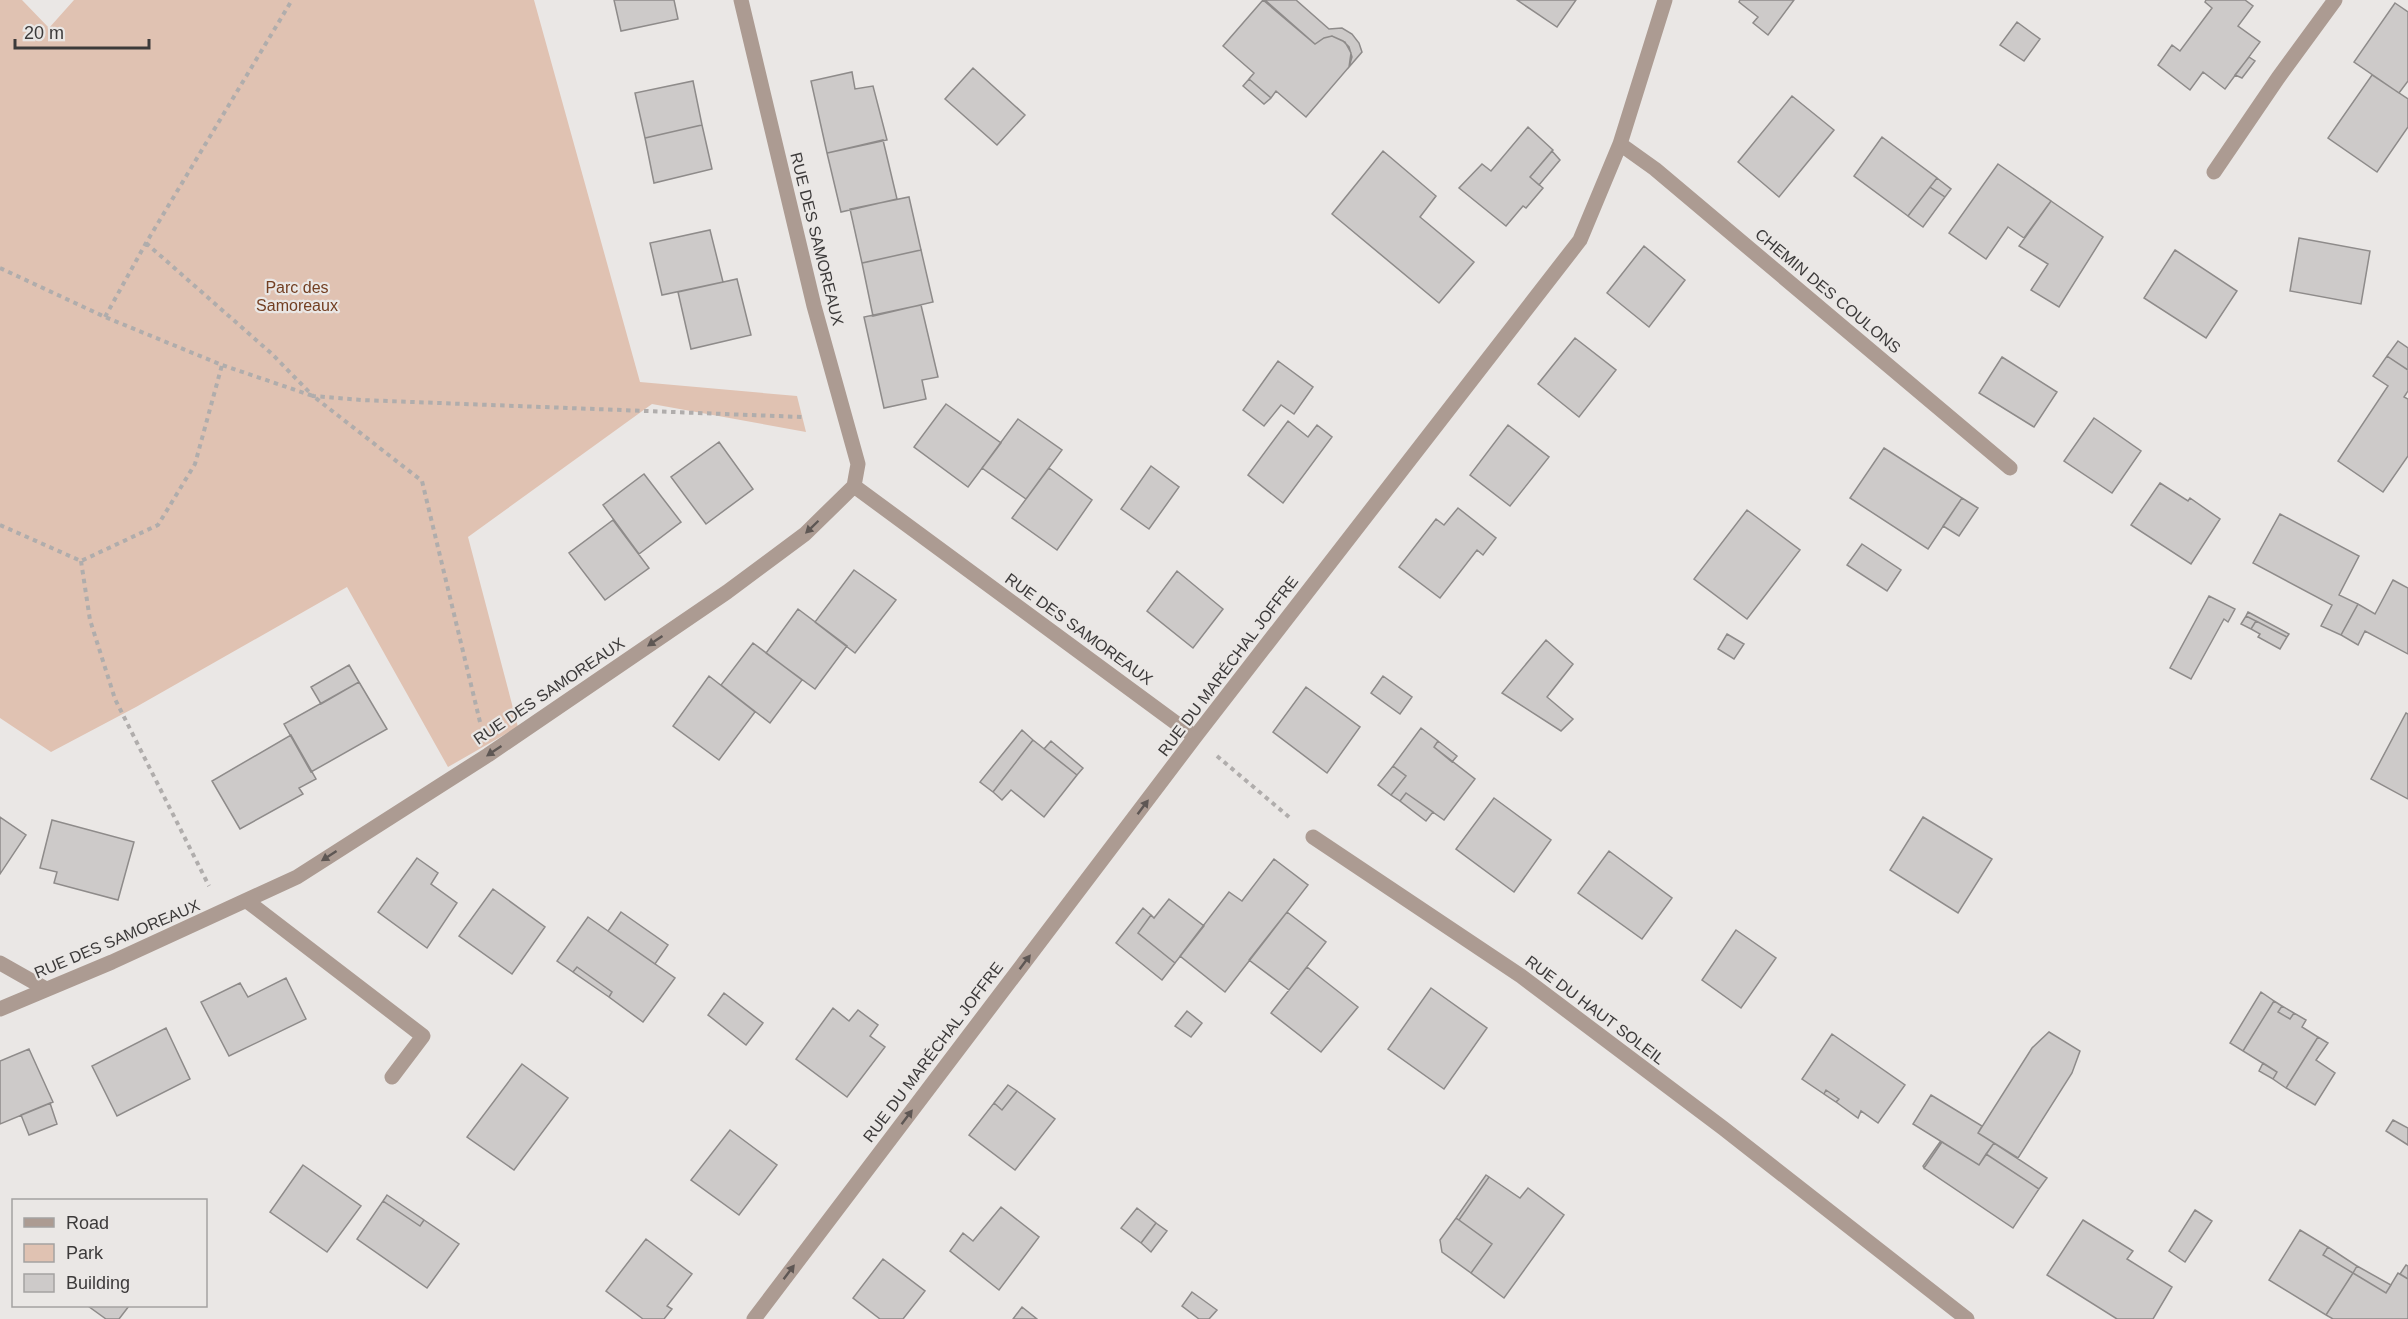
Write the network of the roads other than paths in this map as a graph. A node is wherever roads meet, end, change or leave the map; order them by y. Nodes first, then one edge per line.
1 (741, 0) edge
2 (1665, 0) edge
3 (2335, 0) edge
4 (1620, 144) junction
5 (2214, 172) dead end
6 (2010, 468) dead end
7 (854, 486) junction
8 (1195, 737) junction
9 (1313, 837) road end
10 (247, 901) junction
11 (0, 963) edge
12 (46, 989) junction
13 (0, 1009) edge
14 (392, 1077) dead end
15 (754, 1319) edge
16 (1967, 1319) edge

1 - 7 street, RUE DES SAMOREAUX
2 - 4 street, RUE DU MARÉCHAL JOFFRE
3 - 5 street
4 - 6 street, CHEMIN DES COULONS
4 - 8 street, RUE DU MARÉCHAL JOFFRE
7 - 8 street, RUE DES SAMOREAUX
7 -> 10 street, RUE DES SAMOREAUX
15 -> 8 street, RUE DU MARÉCHAL JOFFRE
9 - 16 street, RUE DU HAUT SOLEIL
10 - 12 street, RUE DES SAMOREAUX
10 - 14 street
11 - 12 street
12 - 13 street, RUE DES SAMOREAUX

